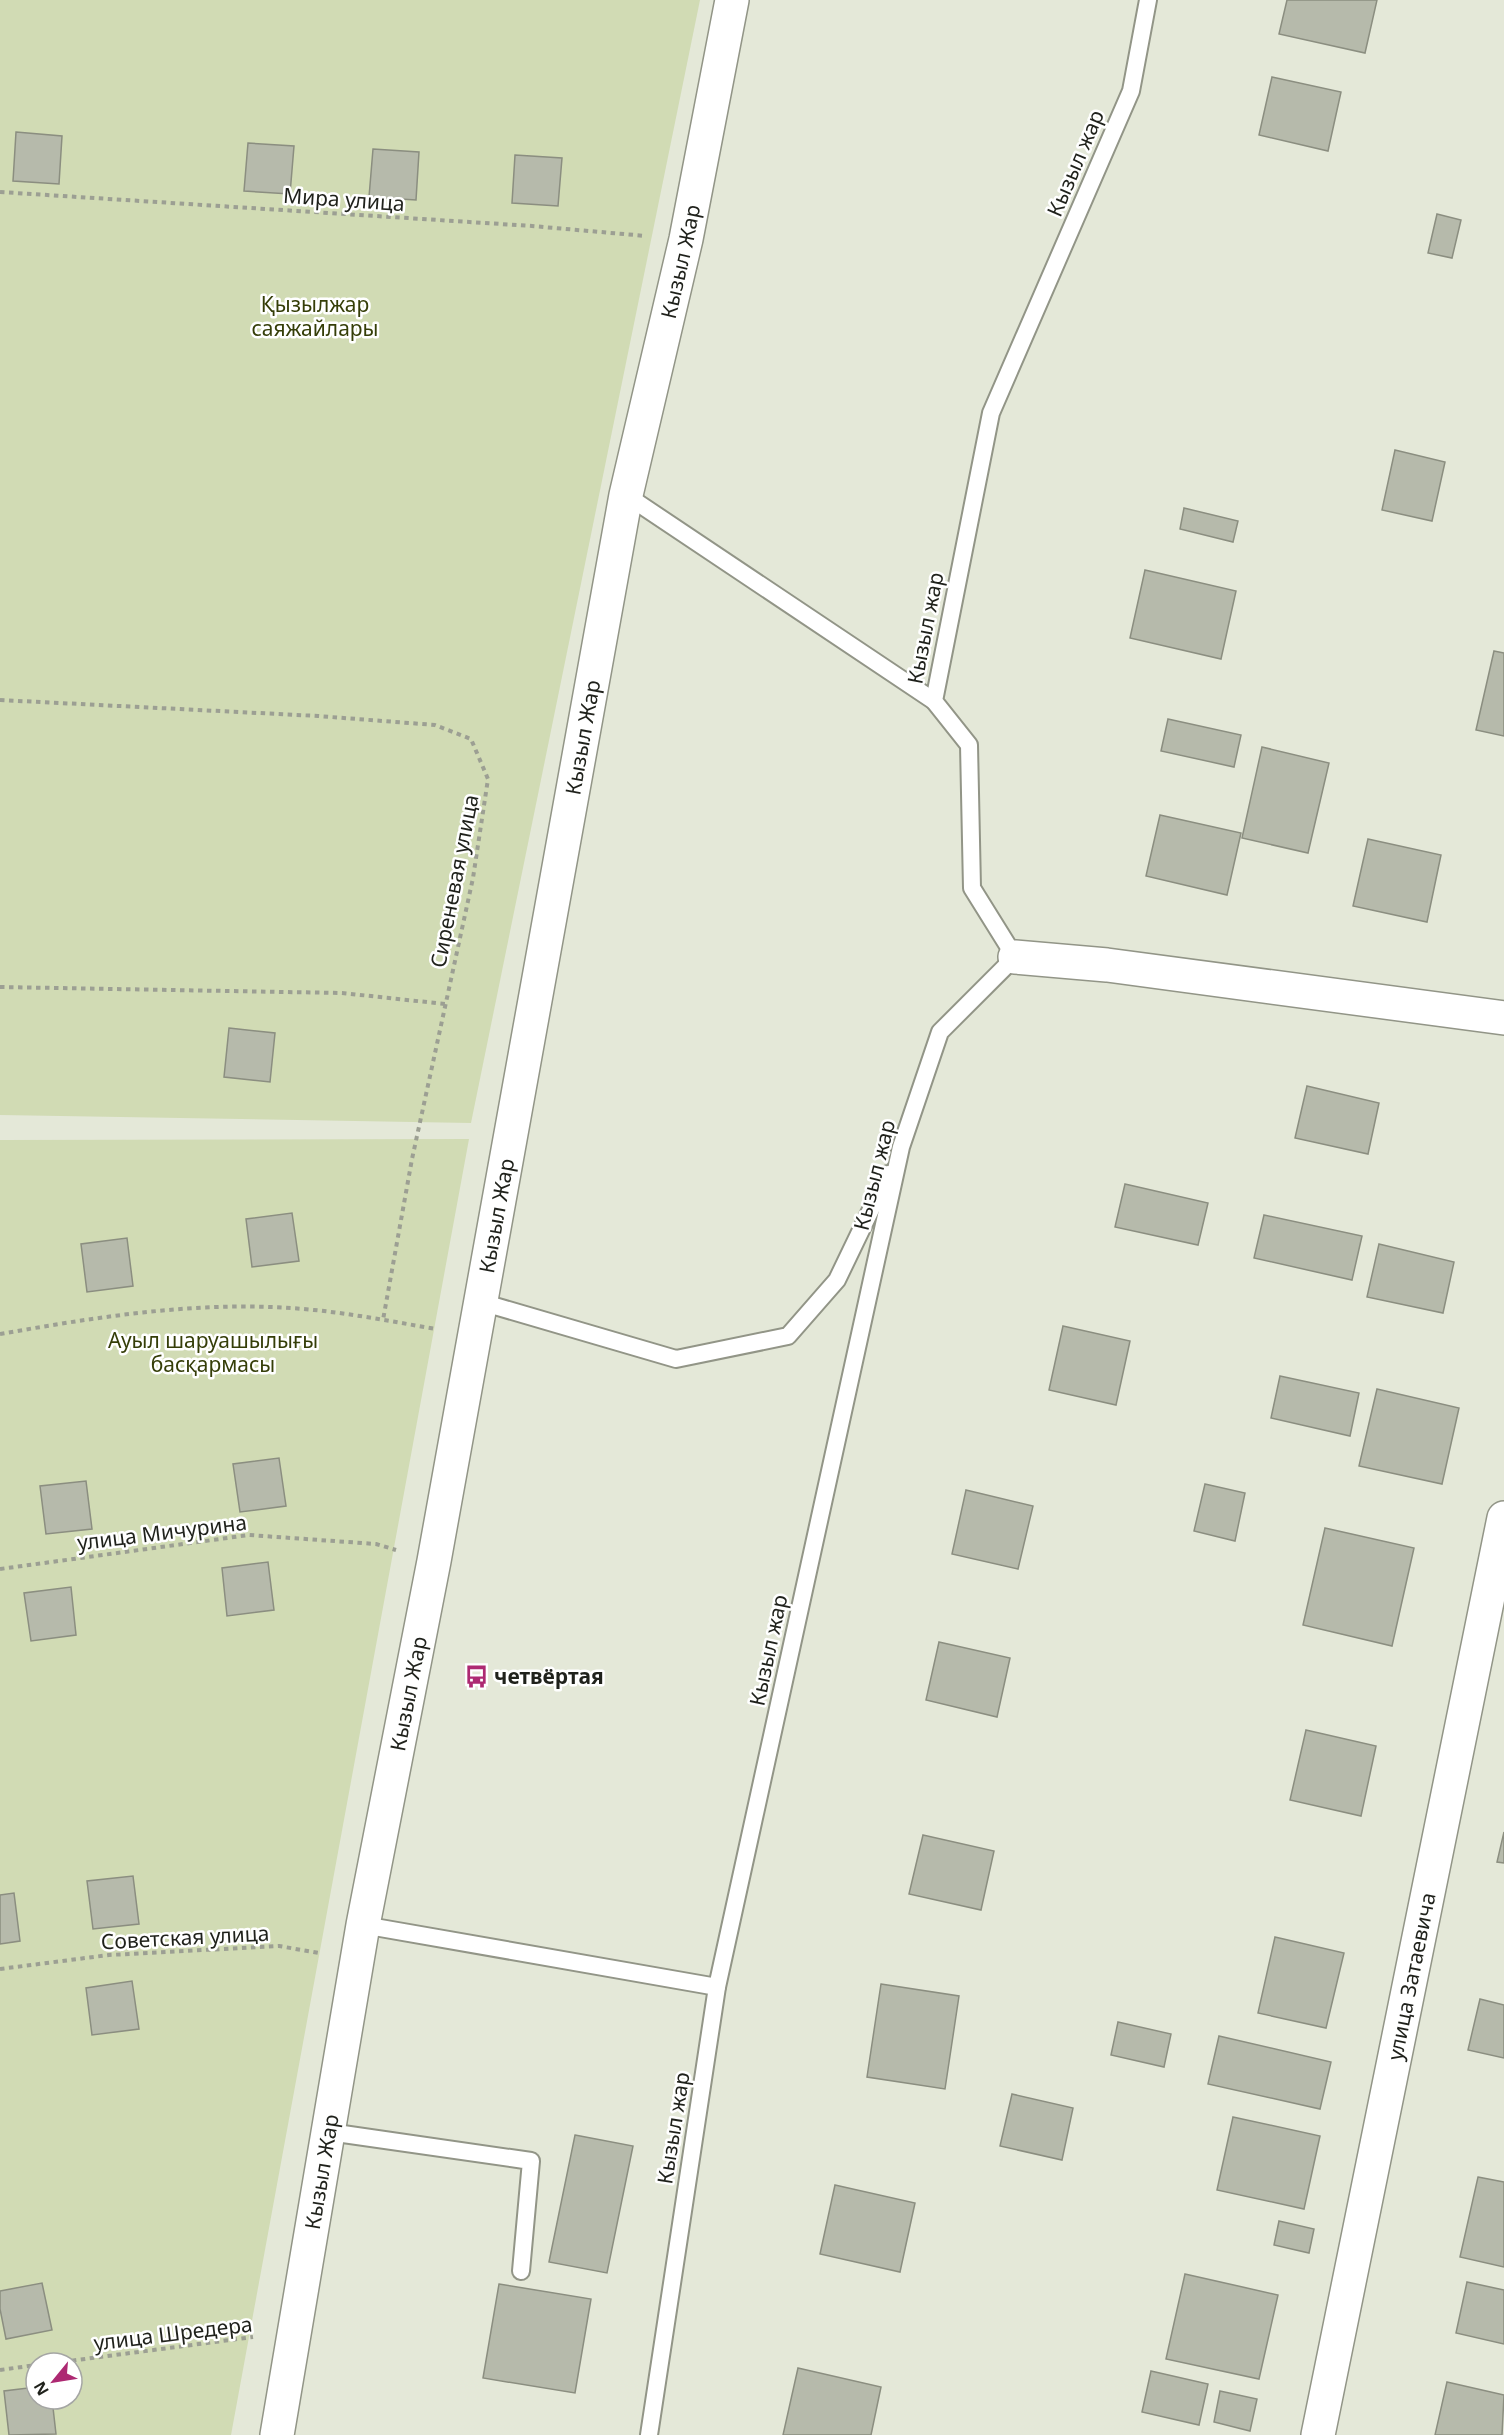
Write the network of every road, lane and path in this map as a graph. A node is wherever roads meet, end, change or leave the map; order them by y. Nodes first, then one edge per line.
1 (732, 0) edge
2 (1148, 0) edge
3 (0, 192) edge
4 (686, 239) junction
5 (626, 495) junction
6 (0, 700) edge
7 (934, 701) junction
8 (1015, 957) junction
9 (0, 987) edge
10 (445, 1004) junction
11 (1504, 1018) edge
12 (901, 1147) junction
13 (481, 1302) junction
14 (383, 1320) junction
15 (0, 1334) edge
16 (475, 1336) junction
17 (1504, 1518) edge
18 (434, 1561) junction
19 (0, 1569) edge
20 (363, 1925) junction
21 (0, 1969) edge
22 (717, 1987) junction
23 (329, 2132) junction
24 (521, 2271) dead end
25 (296, 2332) junction
26 (84, 2359) edge
27 (24, 2367) edge
28 (0, 2370) edge
29 (277, 2435) edge
30 (649, 2435) edge
31 (1318, 2435) edge

1 - 4 main road, Кызыл Жар
2 - 7 lane, Кызыл жар
3 - 4 path, Мира улица
4 - 5 main road, Кызыл Жар
5 - 7 lane
5 - 13 main road, Кызыл Жар
6 - 10 path, Сиреневая улица
7 - 8 lane, Кызыл жар
8 - 11 main road
8 - 12 lane, Кызыл жар
9 - 10 path
10 - 14 path, Сиреневая улица
12 - 13 lane
12 - 22 lane, Кызыл жар
13 - 16 main road, Кызыл Жар
14 - 15 path
14 - 16 path
16 - 18 main road, Кызыл Жар
17 - 31 main road, улица Затаевича
18 - 19 path, улица Мичурина
18 - 20 main road, Кызыл Жар
20 - 21 path, Советская улица
20 - 22 lane
20 - 23 main road, Кызыл Жар
22 - 30 lane, Кызыл жар
23 - 24 lane
23 - 25 main road, Кызыл Жар
25 - 26 path, улица Шредера
25 - 29 main road, Кызыл Жар
27 - 28 path

